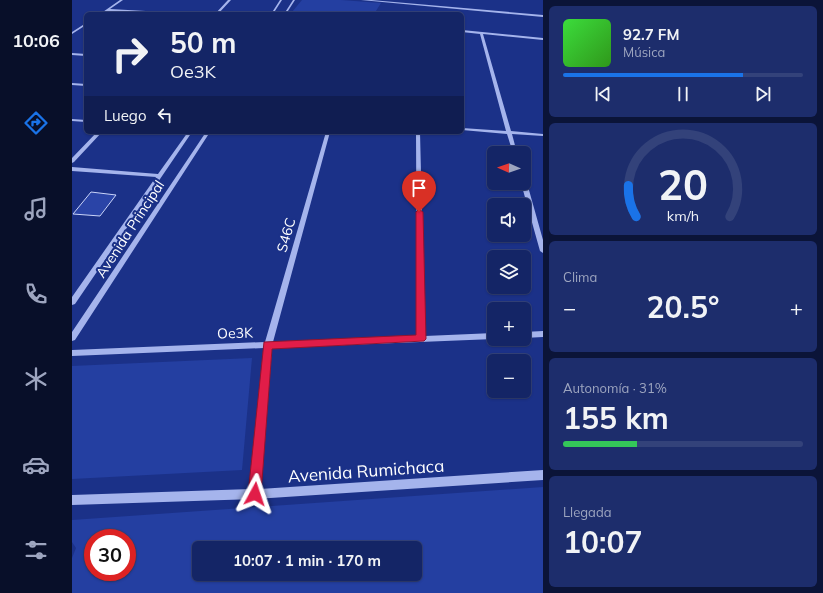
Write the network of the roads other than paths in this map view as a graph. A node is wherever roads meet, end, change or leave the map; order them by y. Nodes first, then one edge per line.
1 (122, 0) edge
2 (230, 0) edge
3 (280, 0) edge
4 (294, 0) edge
5 (362, 0) edge
6 (403, 0) edge
7 (452, 6) junction
8 (108, 10) junction
9 (104, 12) edge
10 (153, 12) edge
11 (218, 12) edge
12 (273, 12) edge
13 (286, 12) edge
14 (543, 12) edge
15 (543, 16) edge
16 (84, 25) edge
17 (81, 27) joint
18 (464, 31) edge
19 (72, 33) edge
20 (481, 33) junction
21 (543, 39) edge
22 (72, 54) edge
23 (84, 55) edge
24 (72, 84) edge
25 (84, 85) edge
26 (72, 120) edge
27 (84, 121) edge
28 (464, 129) edge
29 (509, 133) junction
30 (98, 134) edge
31 (189, 134) edge
32 (207, 134) edge
33 (327, 134) edge
34 (418, 134) edge
35 (543, 135) edge
36 (513, 146) edge
37 (72, 161) edge
38 (72, 169) edge
39 (160, 176) junction
40 (526, 190) edge
41 (543, 251) edge
42 (72, 302) edge
43 (543, 334) edge
44 (531, 335) edge
45 (487, 336) edge
46 (72, 338) edge
47 (421, 339) junction
48 (268, 345) junction
49 (72, 353) edge
50 (543, 475) edge
51 (255, 494) junction
52 (72, 500) edge

1 - 8 street
2 - 11 street
3 - 12 street
4 - 13 street
5 - 7 street
6 - 7 street
7 - 14 street
7 - 15 street
8 - 9 street
8 - 10 street
16 - 17 street
17 - 19 street
18 - 20 street
20 - 21 street
20 - 29 street
22 - 23 street
24 - 25 street
26 - 27 street
28 - 29 street
29 - 35 street
29 - 36 street
30 - 37 street
31 - 39 street, Avenida Principal
32 - 46 street, Avenida Principal
33 - 48 street, S46C
34 - 47 street
38 - 39 street
39 - 42 street, Avenida Principal
40 - 41 street
43 - 44 street
45 - 47 street, Oe3K
47 - 48 street, Oe3K
48 - 49 street, Oe3K
48 - 51 street, S46C
50 - 51 street, Avenida Rumichaca
51 - 52 street, Avenida Rumichaca

